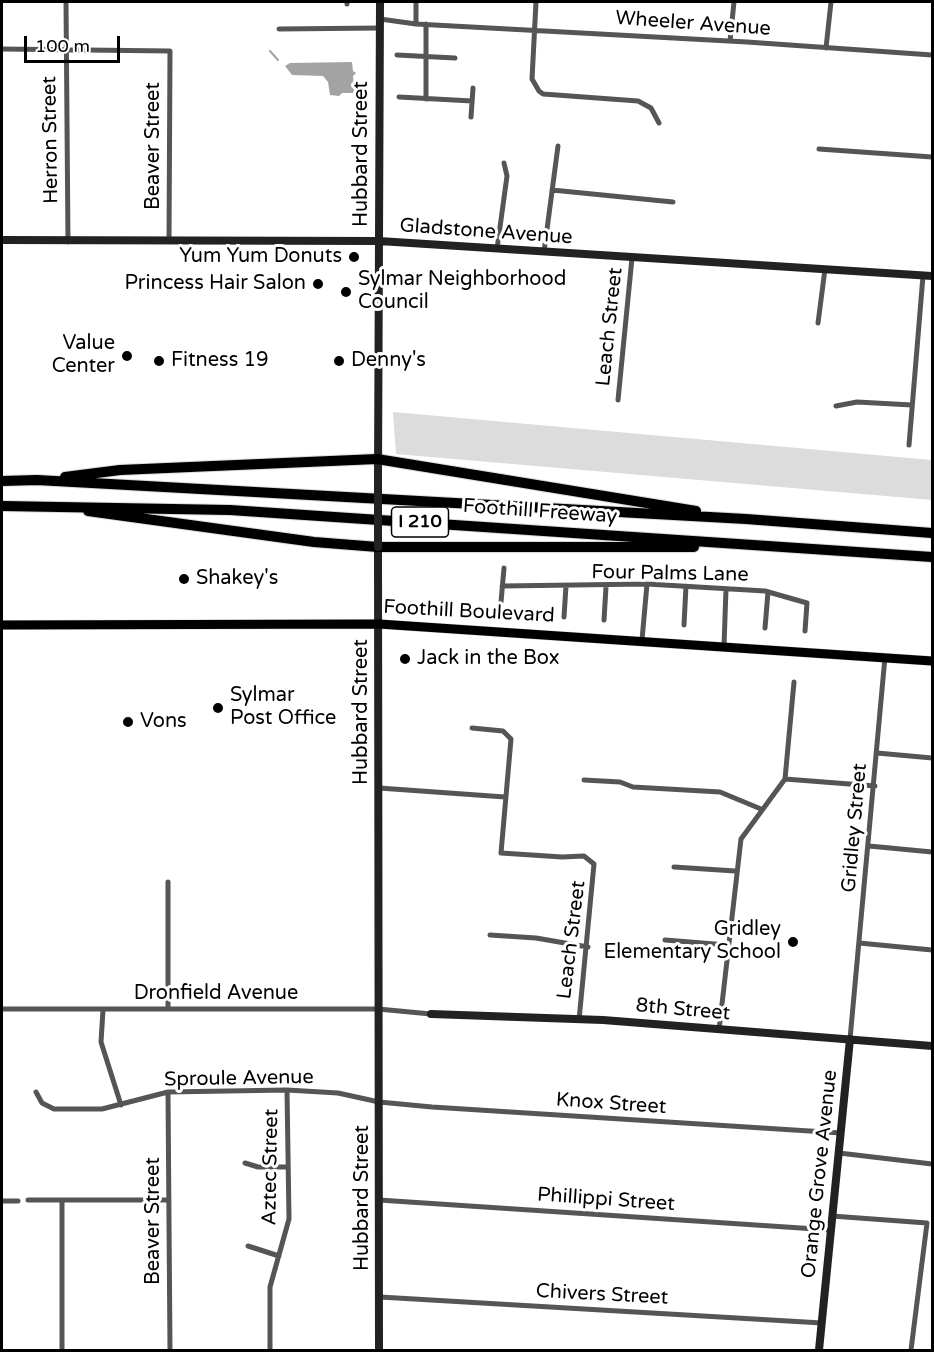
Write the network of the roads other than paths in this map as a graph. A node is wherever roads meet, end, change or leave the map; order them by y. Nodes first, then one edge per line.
1 (66, 2) edge
2 (380, 2) edge
3 (416, 2) edge
4 (536, 2) edge
5 (734, 2) edge
6 (831, 2) edge
7 (380, 24) junction
8 (416, 24) junction
9 (426, 24) junction
10 (279, 29) dead end
11 (537, 29) junction
12 (730, 41) junction
13 (826, 48) junction
14 (2, 49) edge
15 (65, 49) junction
16 (397, 55) dead end
17 (426, 56) junction
18 (933, 56) edge
19 (455, 58) dead end
20 (473, 88) dead end
21 (399, 97) dead end
22 (426, 99) junction
23 (472, 102) junction
24 (471, 117) dead end
25 (659, 123) dead end
26 (558, 146) dead end
27 (819, 150) dead end
28 (933, 157) edge
29 (504, 163) dead end
30 (552, 190) junction
31 (673, 202) dead end
32 (2, 240) edge
33 (169, 241) junction
34 (379, 241) junction
35 (68, 242) junction
36 (497, 249) junction
37 (543, 252) junction
38 (632, 258) junction
39 (825, 269) junction
40 (928, 276) edge
41 (818, 323) dead end
42 (618, 400) dead end
43 (912, 405) junction
44 (836, 406) dead end
45 (909, 445) dead end
46 (377, 459) junction
47 (37, 480) junction
48 (2, 481) edge
49 (52, 505) junction
50 (2, 506) edge
51 (746, 519) junction
52 (933, 533) edge
53 (378, 547) junction
54 (788, 547) junction
55 (933, 557) edge
56 (504, 568) dead end
57 (647, 584) junction
58 (502, 586) junction
59 (566, 586) junction
60 (686, 586) junction
61 (606, 587) junction
62 (726, 589) junction
63 (768, 592) junction
64 (501, 602) dead end
65 (564, 618) dead end
66 (604, 620) dead end
67 (379, 624) junction
68 (2, 625) edge
69 (684, 625) dead end
70 (765, 628) dead end
71 (806, 631) dead end
72 (642, 640) junction
73 (724, 646) junction
74 (885, 657) junction
75 (933, 661) edge
76 (794, 682) dead end
77 (471, 728) dead end
78 (878, 753) junction
79 (933, 758) edge
80 (785, 779) junction
81 (584, 780) dead end
82 (875, 786) junction
83 (379, 788) junction
84 (506, 797) junction
85 (761, 809) junction
86 (869, 846) junction
87 (933, 852) edge
88 (674, 867) dead end
89 (735, 871) junction
90 (168, 882) dead end
91 (490, 935) dead end
92 (665, 940) dead end
93 (859, 943) junction
94 (727, 945) junction
95 (588, 947) junction
96 (933, 950) edge
97 (854, 1001) joint
98 (168, 1008) junction
99 (2, 1009) edge
100 (378, 1009) junction
101 (103, 1010) junction
102 (430, 1014) joint
103 (579, 1020) junction
104 (719, 1030) junction
105 (850, 1040) junction
106 (933, 1046) edge
107 (287, 1090) junction
108 (36, 1092) dead end
109 (168, 1092) junction
110 (379, 1102) junction
111 (121, 1105) junction
112 (841, 1133) junction
113 (839, 1153) junction
114 (245, 1163) dead end
115 (933, 1164) edge
116 (288, 1167) junction
117 (28, 1200) dead end
118 (62, 1200) junction
119 (169, 1200) junction
120 (379, 1200) junction
121 (2, 1201) edge
122 (18, 1201) dead end
123 (832, 1216) junction
124 (831, 1230) junction
125 (248, 1246) dead end
126 (279, 1256) junction
127 (380, 1297) junction
128 (822, 1323) junction
129 (62, 1350) edge
130 (170, 1350) edge
131 (270, 1350) edge
132 (379, 1350) edge
133 (819, 1350) edge
134 (911, 1350) edge

1 - 15 street, Herron Street
2 - 7 street, Hubbard Street
3 - 8 street
4 - 11 street
5 - 12 street
6 - 13 street
7 - 8 street, Wheeler Avenue
7 - 10 street, Wheeler Avenue
7 - 34 street, Hubbard Street
8 - 9 street, Wheeler Avenue
9 - 11 street, Wheeler Avenue
9 - 17 street
11 - 12 street, Wheeler Avenue
11 - 25 street
12 - 13 street, Wheeler Avenue
13 - 18 street, Wheeler Avenue
14 - 15 street
15 - 33 street, Beaver Street
15 - 35 street, Herron Street
16 - 17 street
17 - 19 street
17 - 22 street
20 - 23 street
21 - 22 street
22 - 23 street
23 - 24 street
26 - 30 street
27 - 28 street
29 - 36 street
30 - 31 street
30 - 37 street
32 - 35 street, Gladstone Avenue
33 - 34 street, Gladstone Avenue
33 - 35 street, Gladstone Avenue
34 - 36 street, Gladstone Avenue
34 - 46 street, Hubbard Street
36 - 37 street, Gladstone Avenue
37 - 38 street, Gladstone Avenue
38 - 39 street, Gladstone Avenue
38 - 42 street, Leach Street
39 - 40 street, Gladstone Avenue
39 - 41 street
40 - 43 street
43 - 44 street
43 - 45 street
46 - 47 highway
46 - 51 highway
46 - 53 street, Hubbard Street, bridge
47 - 48 highway, Foothill Freeway / I 210
47 - 51 highway, Foothill Freeway / I 210
49 - 50 highway, Foothill Freeway / I 210
49 - 53 highway
49 - 54 highway, Foothill Freeway / I 210
51 - 52 highway, Foothill Freeway / I 210
53 - 54 highway
53 - 67 street, Hubbard Street
54 - 55 highway, Foothill Freeway / I 210
56 - 58 street
57 - 60 street, Four Palms Lane
57 - 61 street, Four Palms Lane
57 - 72 street
58 - 59 street, Four Palms Lane
58 - 64 street
59 - 61 street, Four Palms Lane
59 - 65 street
60 - 62 street, Four Palms Lane
60 - 69 street
61 - 66 street
62 - 63 street, Four Palms Lane
62 - 73 street
63 - 70 street
63 - 71 street, Four Palms Lane
67 - 68 main road, Foothill Boulevard
67 - 72 main road, Foothill Boulevard
67 - 83 street, Hubbard Street
72 - 73 main road, Foothill Boulevard
73 - 74 main road, Foothill Boulevard
74 - 75 main road, Foothill Boulevard
74 - 78 street, Gridley Street
76 - 80 street
77 - 84 street
78 - 79 street
78 - 82 street, Gridley Street
80 - 82 street
80 - 85 street
81 - 85 street
82 - 86 street, Gridley Street
83 - 84 street
83 - 100 street, Hubbard Street
84 - 95 street, Leach Street
85 - 89 street
86 - 87 street
86 - 93 street, Gridley Street
88 - 89 street
89 - 94 street
90 - 98 street
91 - 95 street
92 - 94 street
93 - 96 street
93 - 97 street, Gridley Street
94 - 104 street
95 - 103 street, Leach Street
97 - 105 street, Orange Grove Avenue
98 - 100 street, Dronfield Avenue
98 - 101 street, Dronfield Avenue
99 - 101 street, Dronfield Avenue
100 - 102 street, Dronfield Avenue
100 - 110 street, Hubbard Street
101 - 111 street
102 - 103 street, 8th Street
103 - 104 street, 8th Street
104 - 105 street, 8th Street
105 - 106 street, 8th Street
105 - 112 street, Orange Grove Avenue
107 - 109 street, Sproule Avenue
107 - 110 street, Sproule Avenue
107 - 116 street, Aztec Street
108 - 111 street, Sproule Avenue
109 - 111 street, Sproule Avenue
109 - 119 street, Beaver Street
110 - 112 street, Knox Street
110 - 120 street, Hubbard Street
112 - 113 street, Orange Grove Avenue
113 - 115 street
113 - 123 street, Orange Grove Avenue
114 - 116 street
116 - 126 street, Aztec Street
117 - 118 street
118 - 119 street
118 - 129 street
119 - 130 street, Beaver Street
120 - 124 street, Phillippi Street
120 - 127 street, Hubbard Street
121 - 122 street
123 - 124 street, Orange Grove Avenue
123 - 134 street
124 - 128 street, Orange Grove Avenue
125 - 126 street
126 - 131 street, Aztec Street
127 - 128 street, Chivers Street
127 - 132 street, Hubbard Street
128 - 133 street, Orange Grove Avenue

